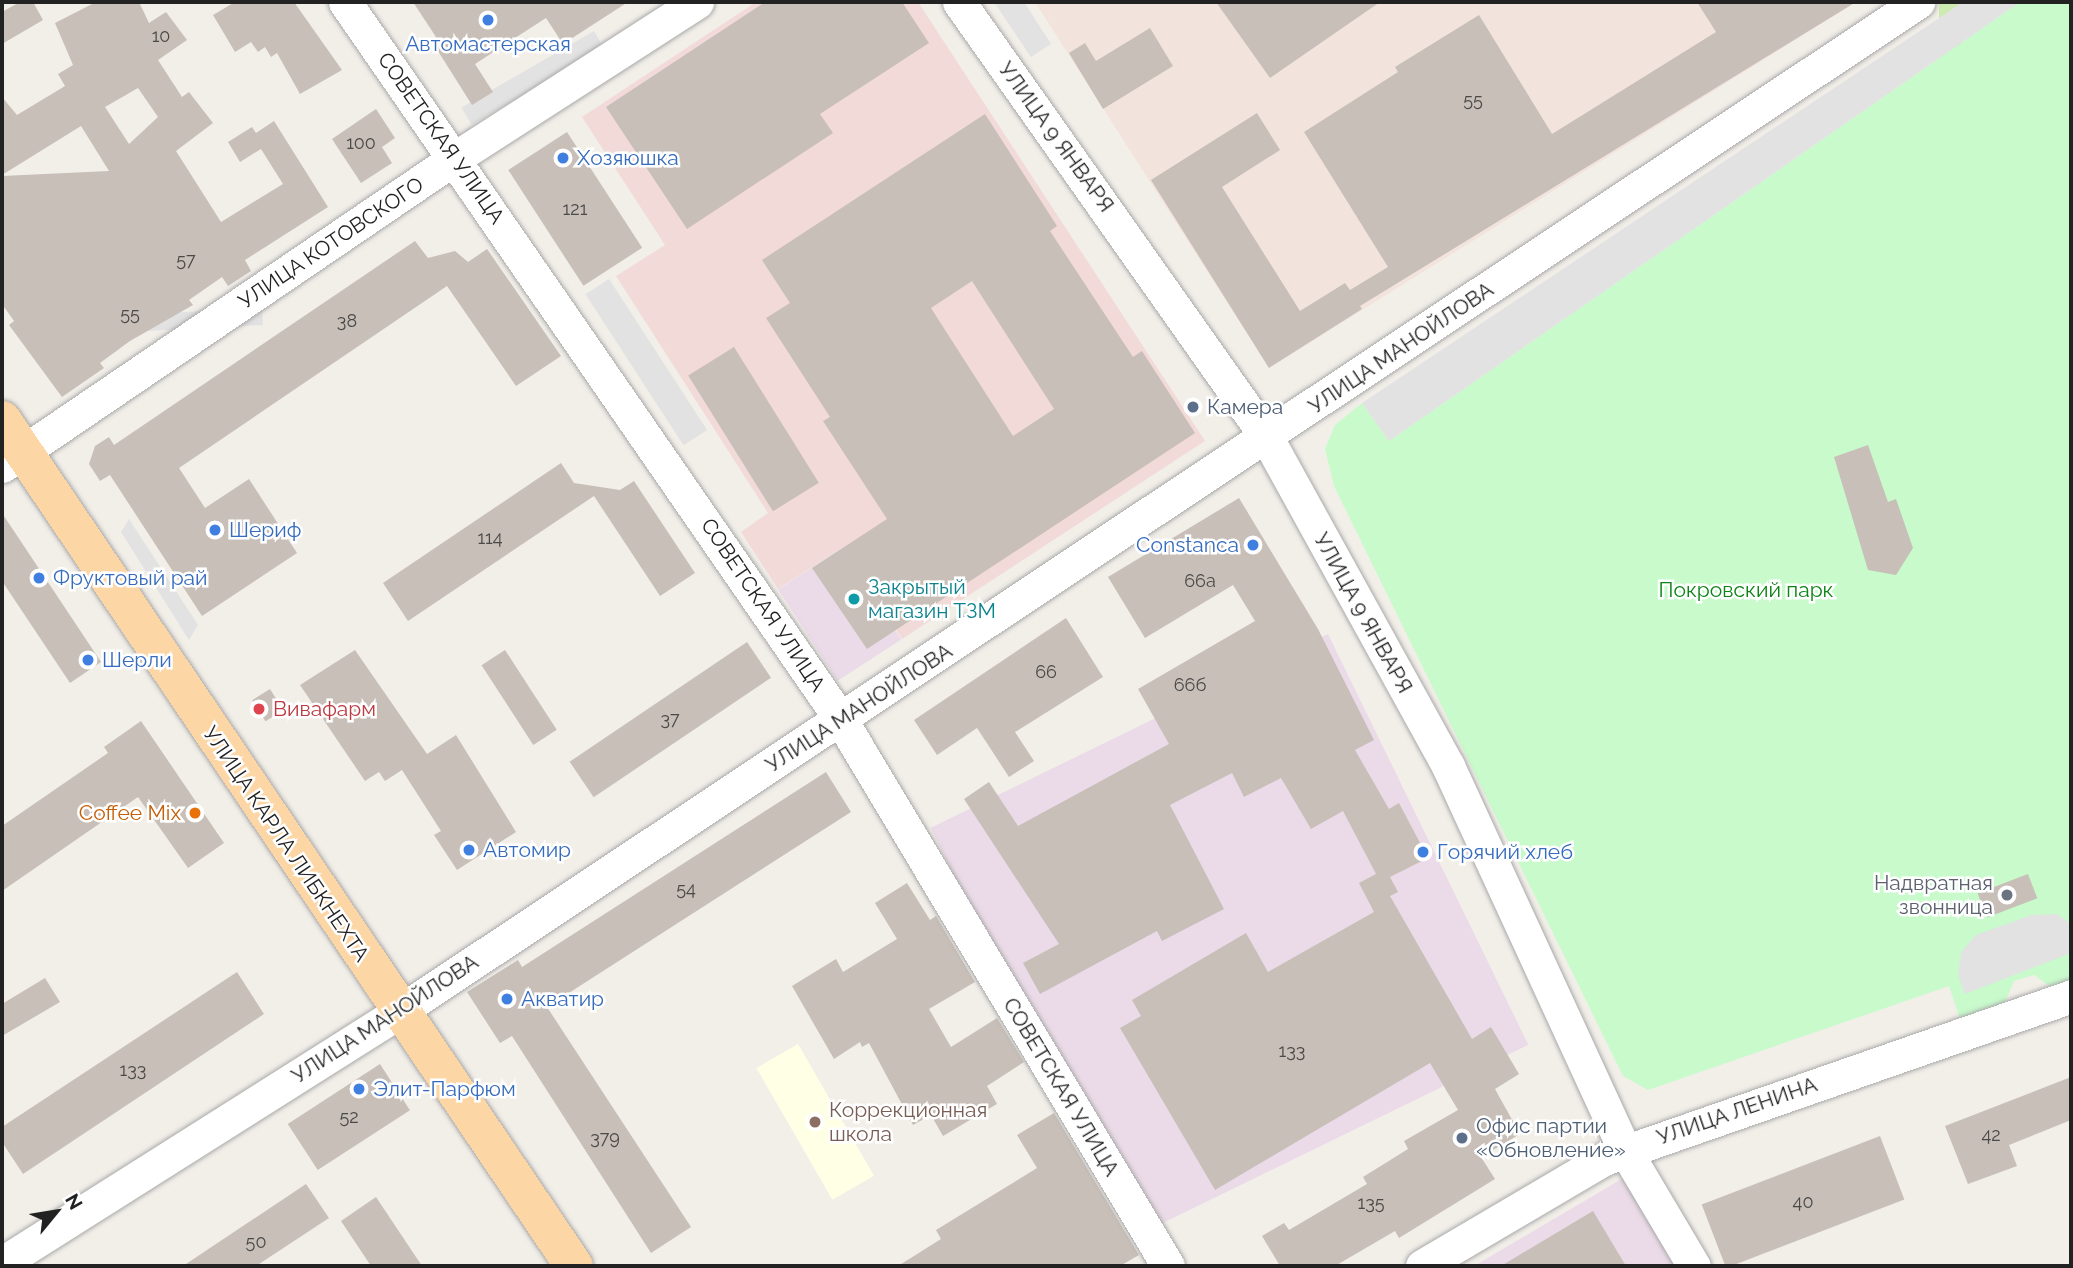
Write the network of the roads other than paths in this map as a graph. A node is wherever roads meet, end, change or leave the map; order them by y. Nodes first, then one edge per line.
1 (345, 2) edge
2 (697, 2) edge
3 (959, 2) edge
4 (1918, 2) edge
5 (455, 158) junction
6 (2, 420) edge
7 (1266, 438) junction
8 (12, 459) edge
9 (841, 720) junction
10 (2071, 996) edge
11 (400, 1010) junction
12 (1625, 1150) junction
13 (2, 1263) edge
14 (575, 1266) edge
15 (1168, 1266) edge
16 (1422, 1266) edge
17 (1694, 1266) edge

1 - 5 street, СОВЕТСКАЯ УЛИЦА
2 - 5 street, УЛИЦА КОТОВСКОГО
3 - 7 street, УЛИЦА 9 ЯНВАРЯ
4 - 7 street, УЛИЦА МАНОЙЛОВА
5 - 8 street, УЛИЦА КОТОВСКОГО
5 - 9 street, СОВЕТСКАЯ УЛИЦА
6 - 8 main road, УЛИЦА КАРЛА ЛИБКНЕХТА
7 - 9 street, УЛИЦА МАНОЙЛОВА
7 - 12 street, УЛИЦА 9 ЯНВАРЯ
8 - 11 main road, УЛИЦА КАРЛА ЛИБКНЕХТА
9 - 11 street, УЛИЦА МАНОЙЛОВА
9 - 15 street, СОВЕТСКАЯ УЛИЦА
10 - 12 street, УЛИЦА ЛЕНИНА
11 - 13 street, УЛИЦА МАНОЙЛОВА
11 - 14 main road, УЛИЦА КАРЛА ЛИБКНЕХТА
12 - 16 street, УЛИЦА ЛЕНИНА
12 - 17 street, УЛИЦА 9 ЯНВАРЯ

